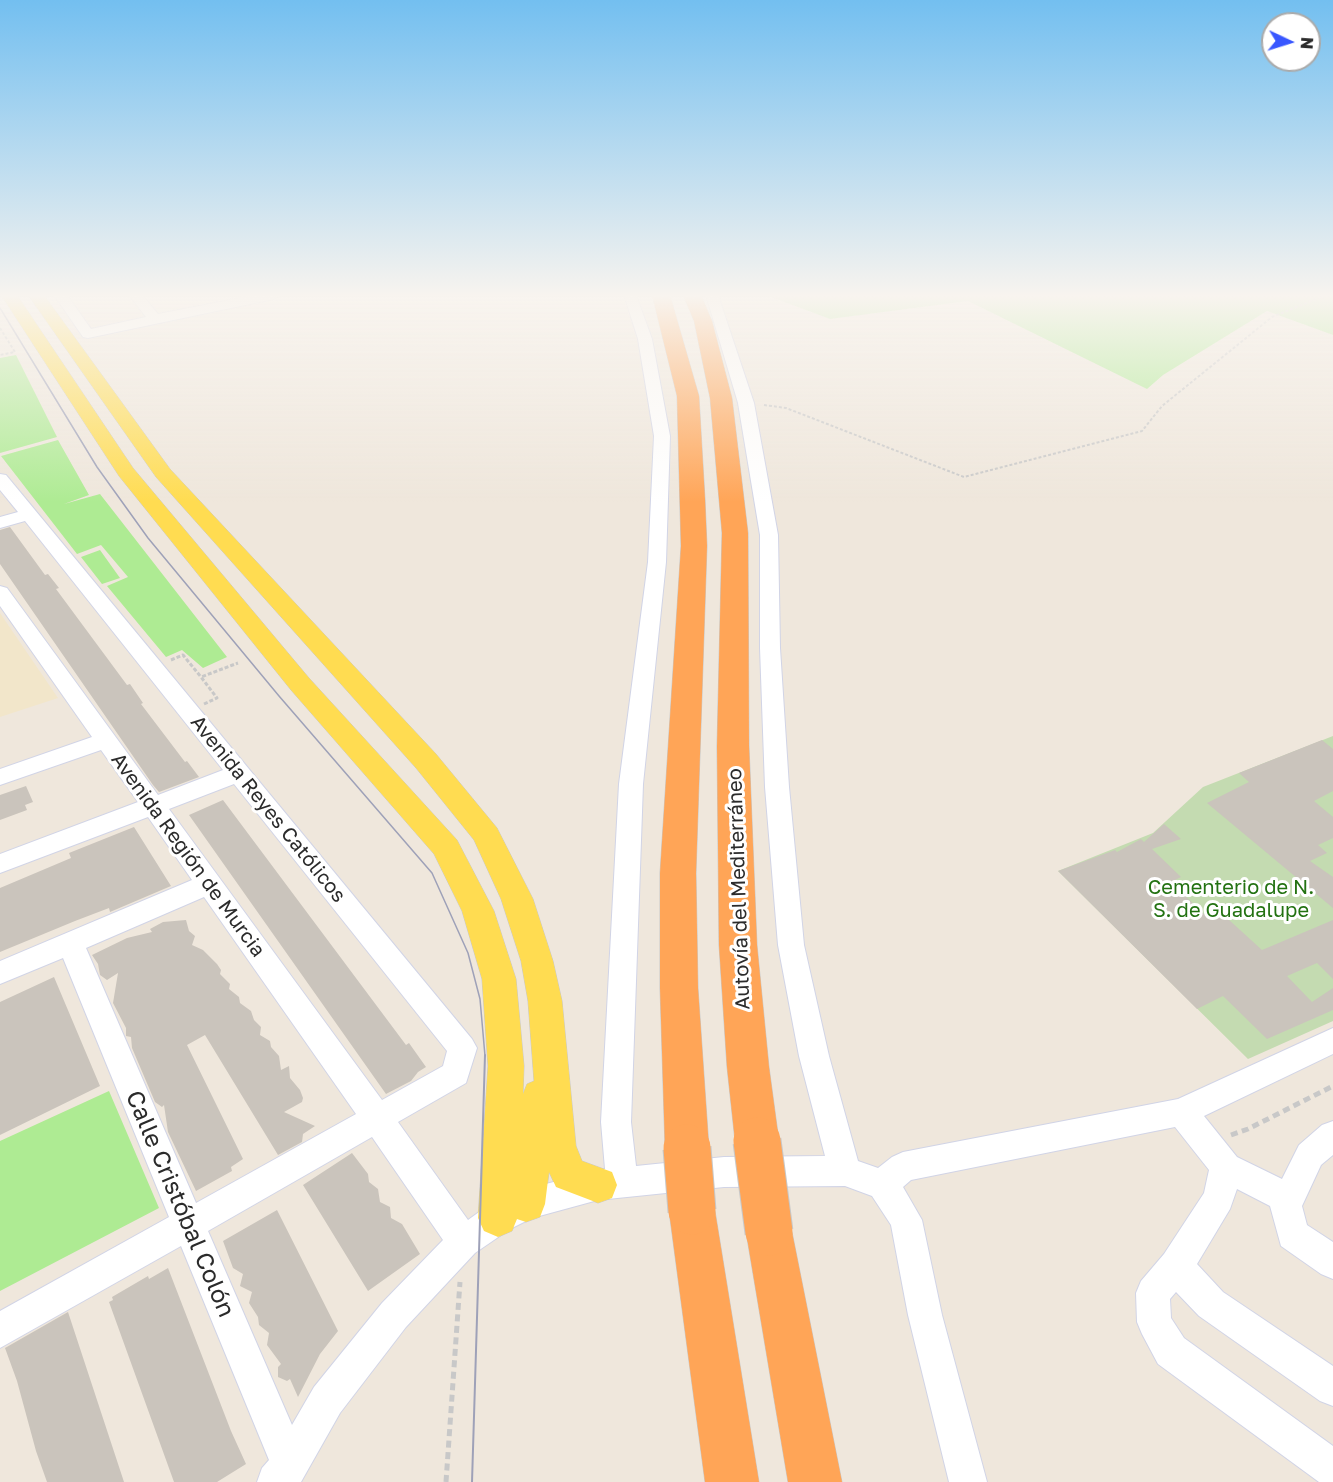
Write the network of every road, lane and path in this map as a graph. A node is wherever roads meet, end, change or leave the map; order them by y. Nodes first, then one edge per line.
1 (55, 364) edge
2 (85, 364) edge
3 (649, 364) edge
4 (680, 364) edge
5 (713, 364) edge
6 (734, 364) edge
7 (1213, 364) edge
8 (746, 403) junction
9 (0, 480) edge
10 (28, 515) junction
11 (0, 523) edge
12 (0, 592) edge
13 (238, 663) dead end
14 (152, 667) junction
15 (201, 676) junction
16 (188, 711) junction
17 (106, 741) junction
18 (238, 773) junction
19 (0, 777) edge
20 (153, 806) junction
21 (0, 864) edge
22 (209, 884) junction
23 (70, 944) junction
24 (0, 973) edge
25 (1333, 1040) edge
26 (548, 1046) junction
27 (1333, 1086) edge
28 (1182, 1112) junction
29 (377, 1118) junction
30 (1333, 1135) edge
31 (1207, 1143) junction
32 (1226, 1167) junction
33 (845, 1171) junction
34 (610, 1184) junction
35 (883, 1185) junction
36 (1289, 1199) junction
37 (512, 1211) junction
38 (188, 1224) junction
39 (463, 1242) junction
40 (1333, 1262) edge
41 (1176, 1266) junction
42 (0, 1330) edge
43 (1333, 1388) edge
44 (1333, 1469) edge
45 (283, 1474) edge
46 (446, 1482) edge
47 (732, 1482) edge
48 (815, 1482) edge
49 (968, 1482) edge

1 - 37 main road
2 - 26 main road
3 - 34 street
4 - 47 highway, bridge
5 - 48 highway, Autovía del Mediterráneo, bridge
6 - 8 street
7 - 8 path
8 - 33 street
9 - 10 street, Avenida Reyes Católicos
10 - 11 street
10 - 14 street, Avenida Reyes Católicos
12 - 17 street, Avenida Región de Murcia
13 - 15 path
14 - 15 path
14 - 16 street, Avenida Reyes Católicos
15 - 16 path
16 - 18 street, Avenida Reyes Católicos
17 - 19 street
17 - 20 street, Avenida Región de Murcia
18 - 20 street
18 - 29 street, Avenida Reyes Católicos
20 - 21 street
20 - 22 street, Avenida Región de Murcia
22 - 23 street
22 - 29 street, Avenida Región de Murcia
23 - 24 street
23 - 38 street, Calle Cristóbal Colón
25 - 28 street
26 - 34 main road
26 - 37 main road
27 - 31 path
28 - 31 street
28 - 35 street
29 - 38 street
29 - 39 street, Avenida Región de Murcia
30 - 36 street
31 - 32 street
32 - 36 street
32 - 41 street
33 - 34 street
33 - 35 street
34 - 37 street
35 - 49 street
36 - 40 street
37 - 39 street
38 - 42 street
38 - 45 street, Calle Cristóbal Colón
39 - 45 street
39 - 46 path
41 - 43 street
41 - 44 street

